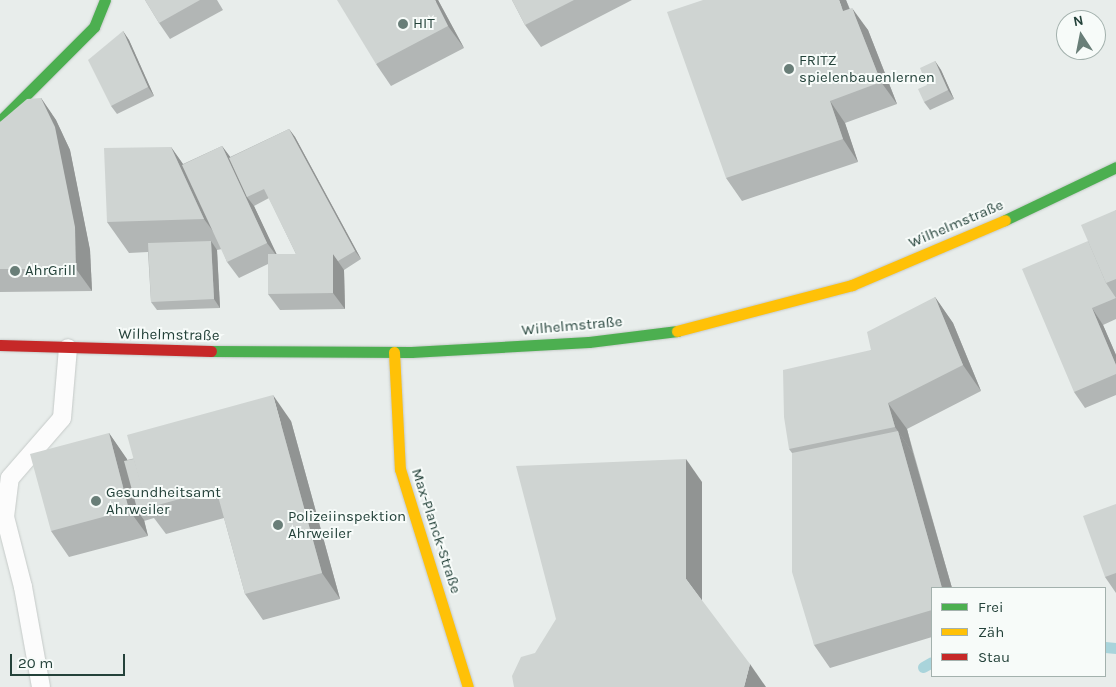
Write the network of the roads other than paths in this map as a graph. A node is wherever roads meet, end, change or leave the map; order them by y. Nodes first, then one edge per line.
1 (105, 0) edge
2 (0, 121) edge
3 (1116, 167) edge
4 (0, 345) edge
5 (68, 348) junction
6 (394, 352) junction
7 (41, 687) edge
8 (468, 687) edge

1 - 2 main road
3 - 6 main road, Wilhelmstraße
4 - 5 main road, Wilhelmstraße
5 - 6 main road, Wilhelmstraße
5 - 7 lane
6 - 8 main road, Max-Planck-Straße

